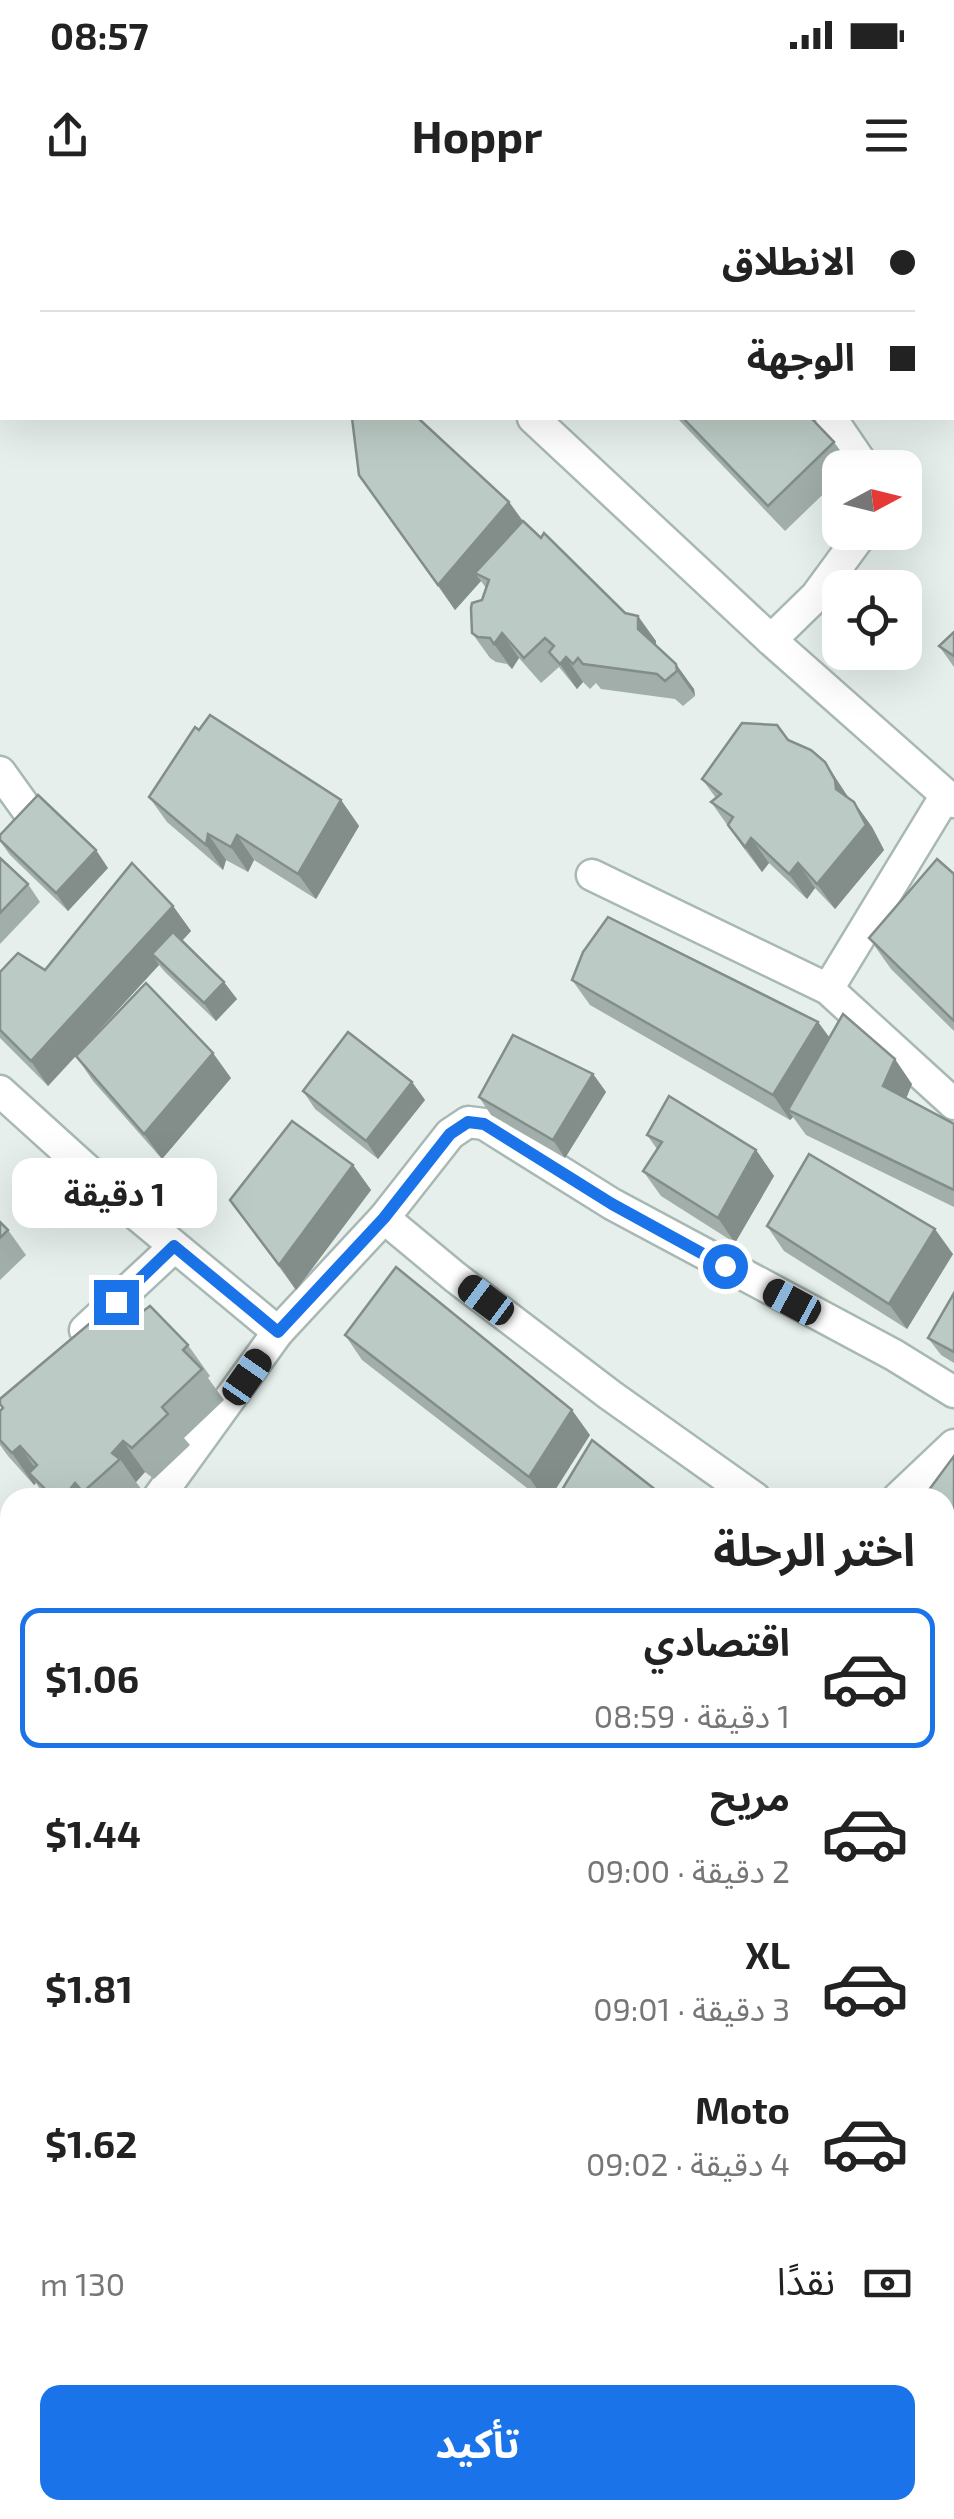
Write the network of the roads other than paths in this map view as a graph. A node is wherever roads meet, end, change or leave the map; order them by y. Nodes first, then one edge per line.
1 (535, 420) edge
2 (832, 420) edge
3 (853, 450) edge
4 (850, 550) edge
5 (772, 640) junction
6 (0, 772) edge
7 (950, 798) edge
8 (28, 810) edge
9 (592, 874) dead end
10 (828, 989) junction
11 (0, 1091) edge
12 (954, 1104) edge
13 (384, 1218) junction
14 (174, 1246) junction
15 (278, 1332) junction
16 (58, 1356) edge
17 (954, 1392) edge
18 (954, 1445) edge
19 (165, 1488) edge
20 (741, 1488) edge
21 (909, 1488) edge

1 - 5 street
2 - 3 street
4 - 5 street
5 - 7 street
6 - 8 street
7 - 10 street
9 - 10 street
10 - 12 street
11 - 14 street
13 - 15 street
13 - 17 street
13 - 20 street
14 - 15 street
14 - 16 street
15 - 19 street
18 - 21 street

